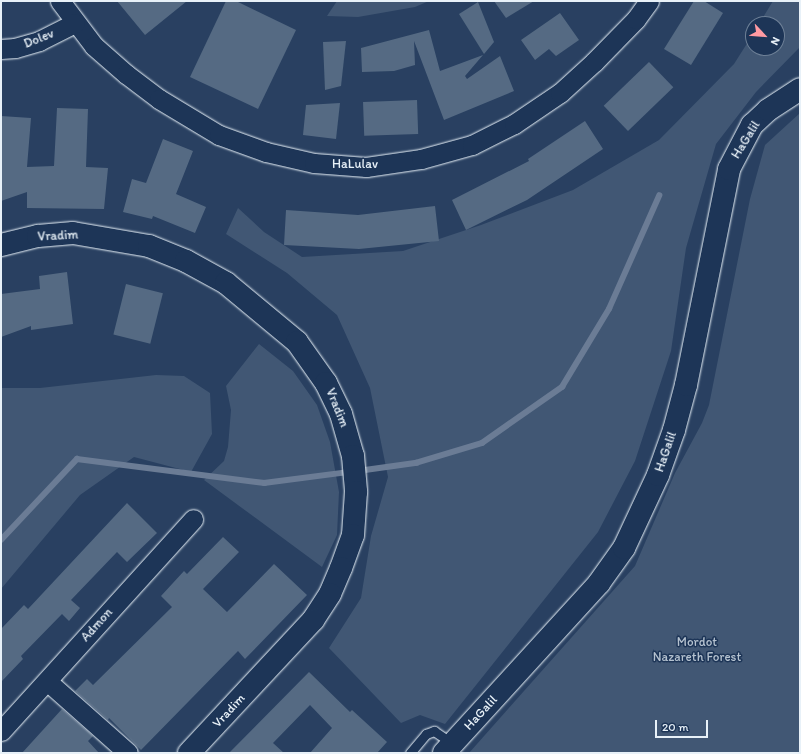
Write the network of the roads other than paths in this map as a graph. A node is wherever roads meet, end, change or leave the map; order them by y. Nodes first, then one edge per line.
1 (60, 1) edge
2 (649, 1) edge
3 (75, 23) junction
4 (1, 48) edge
5 (800, 82) edge
6 (800, 89) edge
7 (781, 101) junction
8 (1, 244) edge
9 (193, 519) dead end
10 (47, 681) junction
11 (1, 731) edge
12 (448, 748) edge
13 (128, 753) edge
14 (189, 753) edge
15 (410, 753) edge

1 - 3 street, HaLulav
2 - 3 street, HaLulav
3 - 4 street, Dolev
5 - 7 street, HaGalil
6 - 7 street, HaGalil
7 - 12 street, HaGalil
8 - 14 street, Vradim
9 - 10 street, Admon
10 - 11 street, Admon
10 - 13 street
12 - 15 lane

